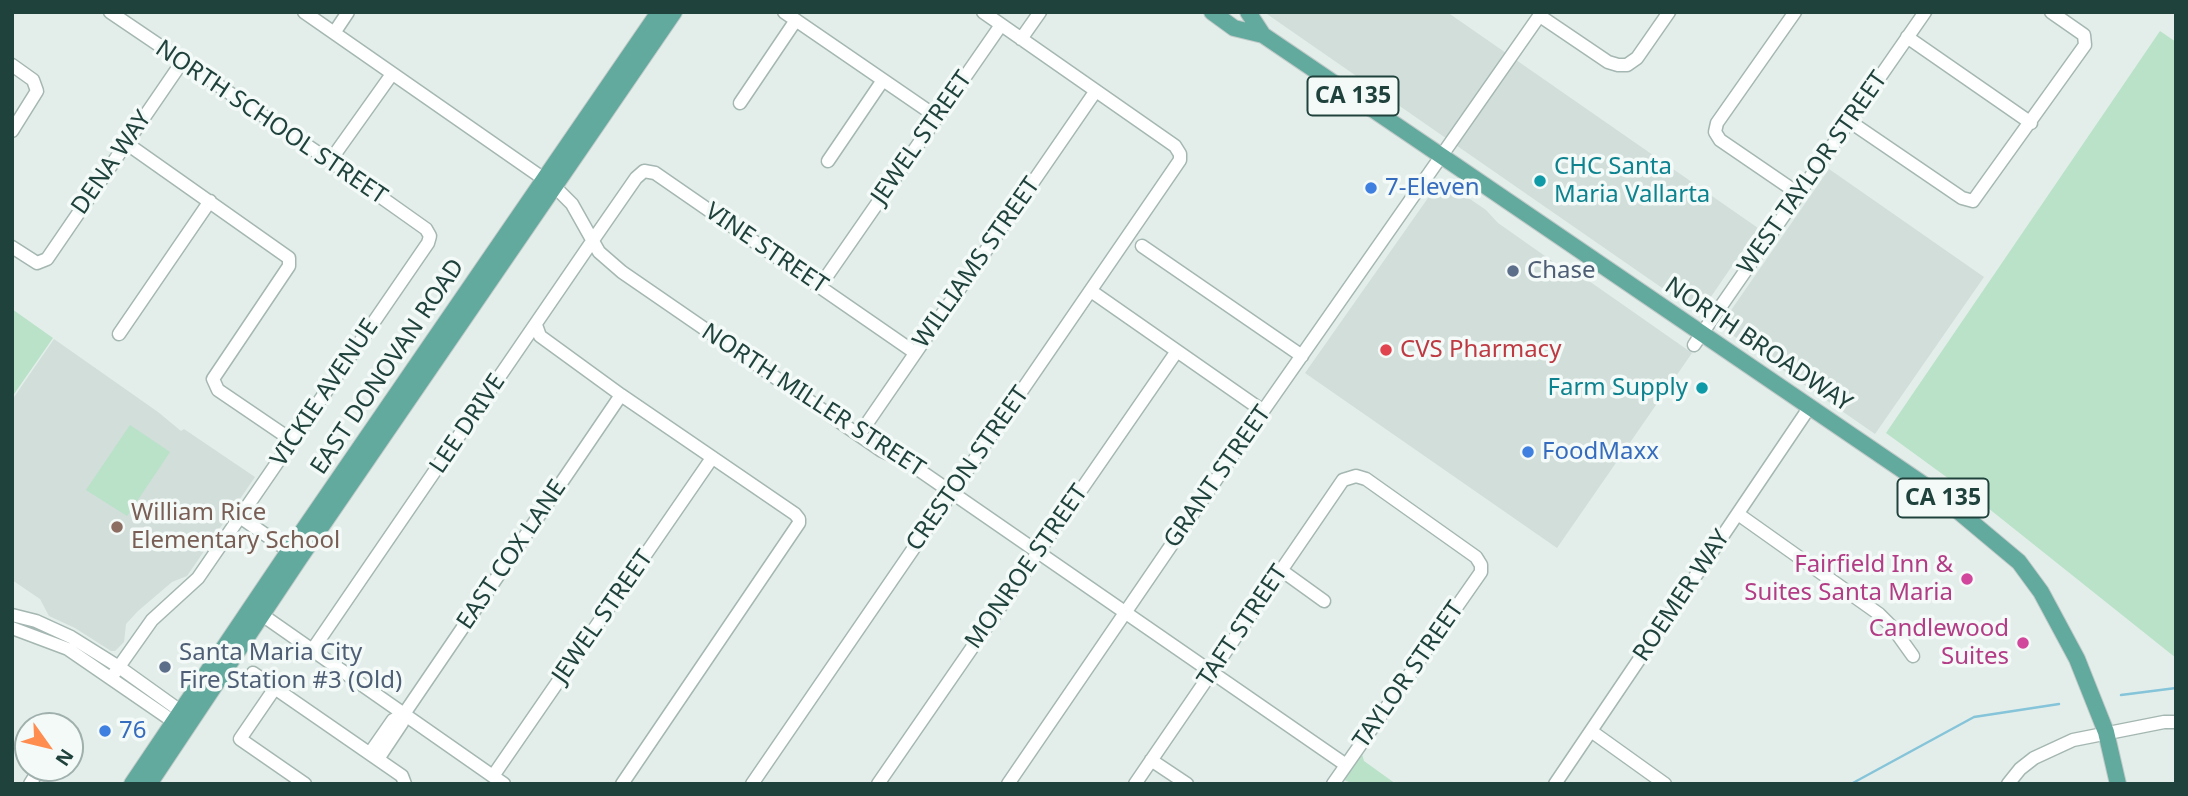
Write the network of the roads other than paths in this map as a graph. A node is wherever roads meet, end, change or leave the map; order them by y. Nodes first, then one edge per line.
1 (110, 12) edge
2 (304, 12) edge
3 (348, 12) edge
4 (659, 12) edge
5 (674, 12) edge
6 (784, 12) edge
7 (983, 12) edge
8 (1040, 12) edge
9 (1212, 12) edge
10 (1248, 12) edge
11 (1669, 12) edge
12 (1795, 12) edge
13 (1925, 12) edge
14 (2051, 12) edge
15 (1541, 14) edge
16 (796, 20) junction
17 (1001, 24) junction
18 (334, 33) junction
19 (1263, 35) junction
20 (1907, 37) junction
21 (1021, 40) junction
22 (182, 62) junction
23 (12, 65) edge
24 (392, 74) junction
25 (883, 80) junction
26 (1095, 92) junction
27 (740, 103) dead end
28 (937, 117) junction
29 (1849, 121) junction
30 (2031, 123) junction
31 (12, 131) edge
32 (126, 143) junction
33 (1443, 156) junction
34 (330, 161) junction
35 (828, 161) dead end
36 (550, 182) junction
37 (1799, 194) junction
38 (622, 198) joint
39 (210, 201) junction
40 (430, 236) joint
41 (593, 240) junction
42 (1142, 246) dead end
43 (12, 247) edge
44 (820, 286) junction
45 (1091, 291) junction
46 (536, 325) junction
47 (120, 334) dead end
48 (1698, 340) junction
49 (1177, 351) junction
50 (914, 352) junction
51 (1302, 356) junction
52 (621, 395) junction
53 (1810, 408) junction
54 (1263, 411) junction
55 (859, 435) junction
56 (293, 441) junction
57 (712, 458) junction
58 (1356, 476) joint
59 (951, 492) junction
60 (1738, 514) junction
61 (240, 517) junction
62 (1037, 552) junction
63 (294, 555) junction
64 (1281, 570) junction
65 (1324, 601) dead end
66 (257, 611) junction
67 (1124, 613) junction
68 (12, 615) edge
69 (12, 628) edge
70 (313, 649) junction
71 (1913, 656) dead end
72 (115, 672) junction
73 (253, 673) dead end
74 (1211, 673) junction
75 (275, 688) junction
76 (404, 714) junction
77 (183, 721) junction
78 (2176, 722) edge
79 (1591, 731) junction
80 (2106, 732) junction
81 (374, 756) junction
82 (1151, 760) junction
83 (1346, 765) junction
84 (493, 776) junction
85 (287, 779) edge
86 (405, 783) edge
87 (132, 784) edge
88 (149, 784) edge
89 (305, 784) edge
90 (505, 784) edge
91 (622, 784) edge
92 (752, 784) edge
93 (878, 784) edge
94 (1009, 784) edge
95 (1135, 784) edge
96 (1187, 784) edge
97 (1334, 784) edge
98 (1555, 784) edge
99 (1665, 784) edge
100 (2008, 784) edge
101 (2118, 784) edge

1 - 22 street, NORTH SCHOOL STREET
2 - 18 street, NORTH MILLER STREET
3 - 18 street
4 - 36 main road, EAST DONOVAN ROAD
5 - 36 main road, EAST DONOVAN ROAD
6 - 16 street
7 - 17 street
8 - 21 street
9 - 19 main road, NORTH BROADWAY / CA 135
10 - 19 main road, NORTH BROADWAY / CA 135
11 - 15 street
12 - 37 street
13 - 20 street, WEST TAYLOR STREET
14 - 30 street
15 - 33 street, GRANT STREET
16 - 25 street
16 - 27 street
17 - 21 street
17 - 28 street, JEWEL STREET
18 - 24 street, NORTH MILLER STREET
19 - 33 main road, NORTH BROADWAY / CA 135
20 - 29 street, WEST TAYLOR STREET
20 - 30 street
21 - 26 street
22 - 32 street, DENA WAY
22 - 34 street, NORTH SCHOOL STREET
23 - 31 street
24 - 34 street
24 - 36 street, NORTH MILLER STREET
25 - 28 street
25 - 35 street
26 - 45 street, CRESTON STREET
26 - 50 street, WILLIAMS STREET
28 - 44 street, JEWEL STREET
29 - 30 street
29 - 37 street, WEST TAYLOR STREET
32 - 39 street
32 - 43 street, DENA WAY
33 - 48 main road, NORTH BROADWAY / CA 135
33 - 51 street, GRANT STREET
34 - 40 street, NORTH SCHOOL STREET
36 - 41 street, NORTH MILLER STREET
36 - 63 main road, EAST DONOVAN ROAD
37 - 48 street, WEST TAYLOR STREET
38 - 41 street, LEE DRIVE
38 - 44 street, VINE STREET
39 - 47 street
39 - 56 street
40 - 56 street, VICKIE AVENUE
41 - 46 street, LEE DRIVE
41 - 55 street, NORTH MILLER STREET
42 - 51 street
44 - 50 street, VINE STREET
45 - 49 street
45 - 59 street, CRESTON STREET
46 - 52 street
46 - 70 street, LEE DRIVE
48 - 53 main road, NORTH BROADWAY / CA 135
49 - 54 street
49 - 62 street, MONROE STREET
50 - 55 street, WILLIAMS STREET
51 - 54 street, GRANT STREET
52 - 57 street
52 - 76 street, EAST COX LANE
53 - 60 street, ROEMER WAY
53 - 80 main road, NORTH BROADWAY / CA 135
54 - 67 street, GRANT STREET
55 - 59 street, NORTH MILLER STREET
56 - 61 street, VICKIE AVENUE
57 - 84 street, JEWEL STREET
57 - 91 street
58 - 64 street, TAFT STREET
58 - 83 street, TAYLOR STREET
59 - 62 street, NORTH MILLER STREET
59 - 92 street, CRESTON STREET
60 - 71 street
60 - 79 street, ROEMER WAY
61 - 63 street
61 - 72 street, VICKIE AVENUE
62 - 67 street, NORTH MILLER STREET
62 - 93 street, MONROE STREET
63 - 66 main road, EAST DONOVAN ROAD
64 - 65 street
64 - 74 street, TAFT STREET
66 - 70 street
66 - 77 main road, EAST DONOVAN ROAD
67 - 74 street, NORTH MILLER STREET
67 - 94 street, GRANT STREET
68 - 72 street
69 - 72 street
70 - 76 street
72 - 77 street
73 - 75 street
74 - 82 street, TAFT STREET
74 - 83 street, NORTH MILLER STREET
75 - 81 street
75 - 85 street
76 - 81 street, EAST COX LANE
76 - 84 street
77 - 87 main road, EAST DONOVAN ROAD
77 - 88 main road, EAST DONOVAN ROAD
78 - 80 street
79 - 98 street, ROEMER WAY
79 - 99 street
80 - 100 street
80 - 101 main road, NORTH BROADWAY / CA 135
81 - 86 street
82 - 95 street, TAFT STREET
82 - 96 street
83 - 97 street, TAYLOR STREET
84 - 90 street
85 - 89 street

